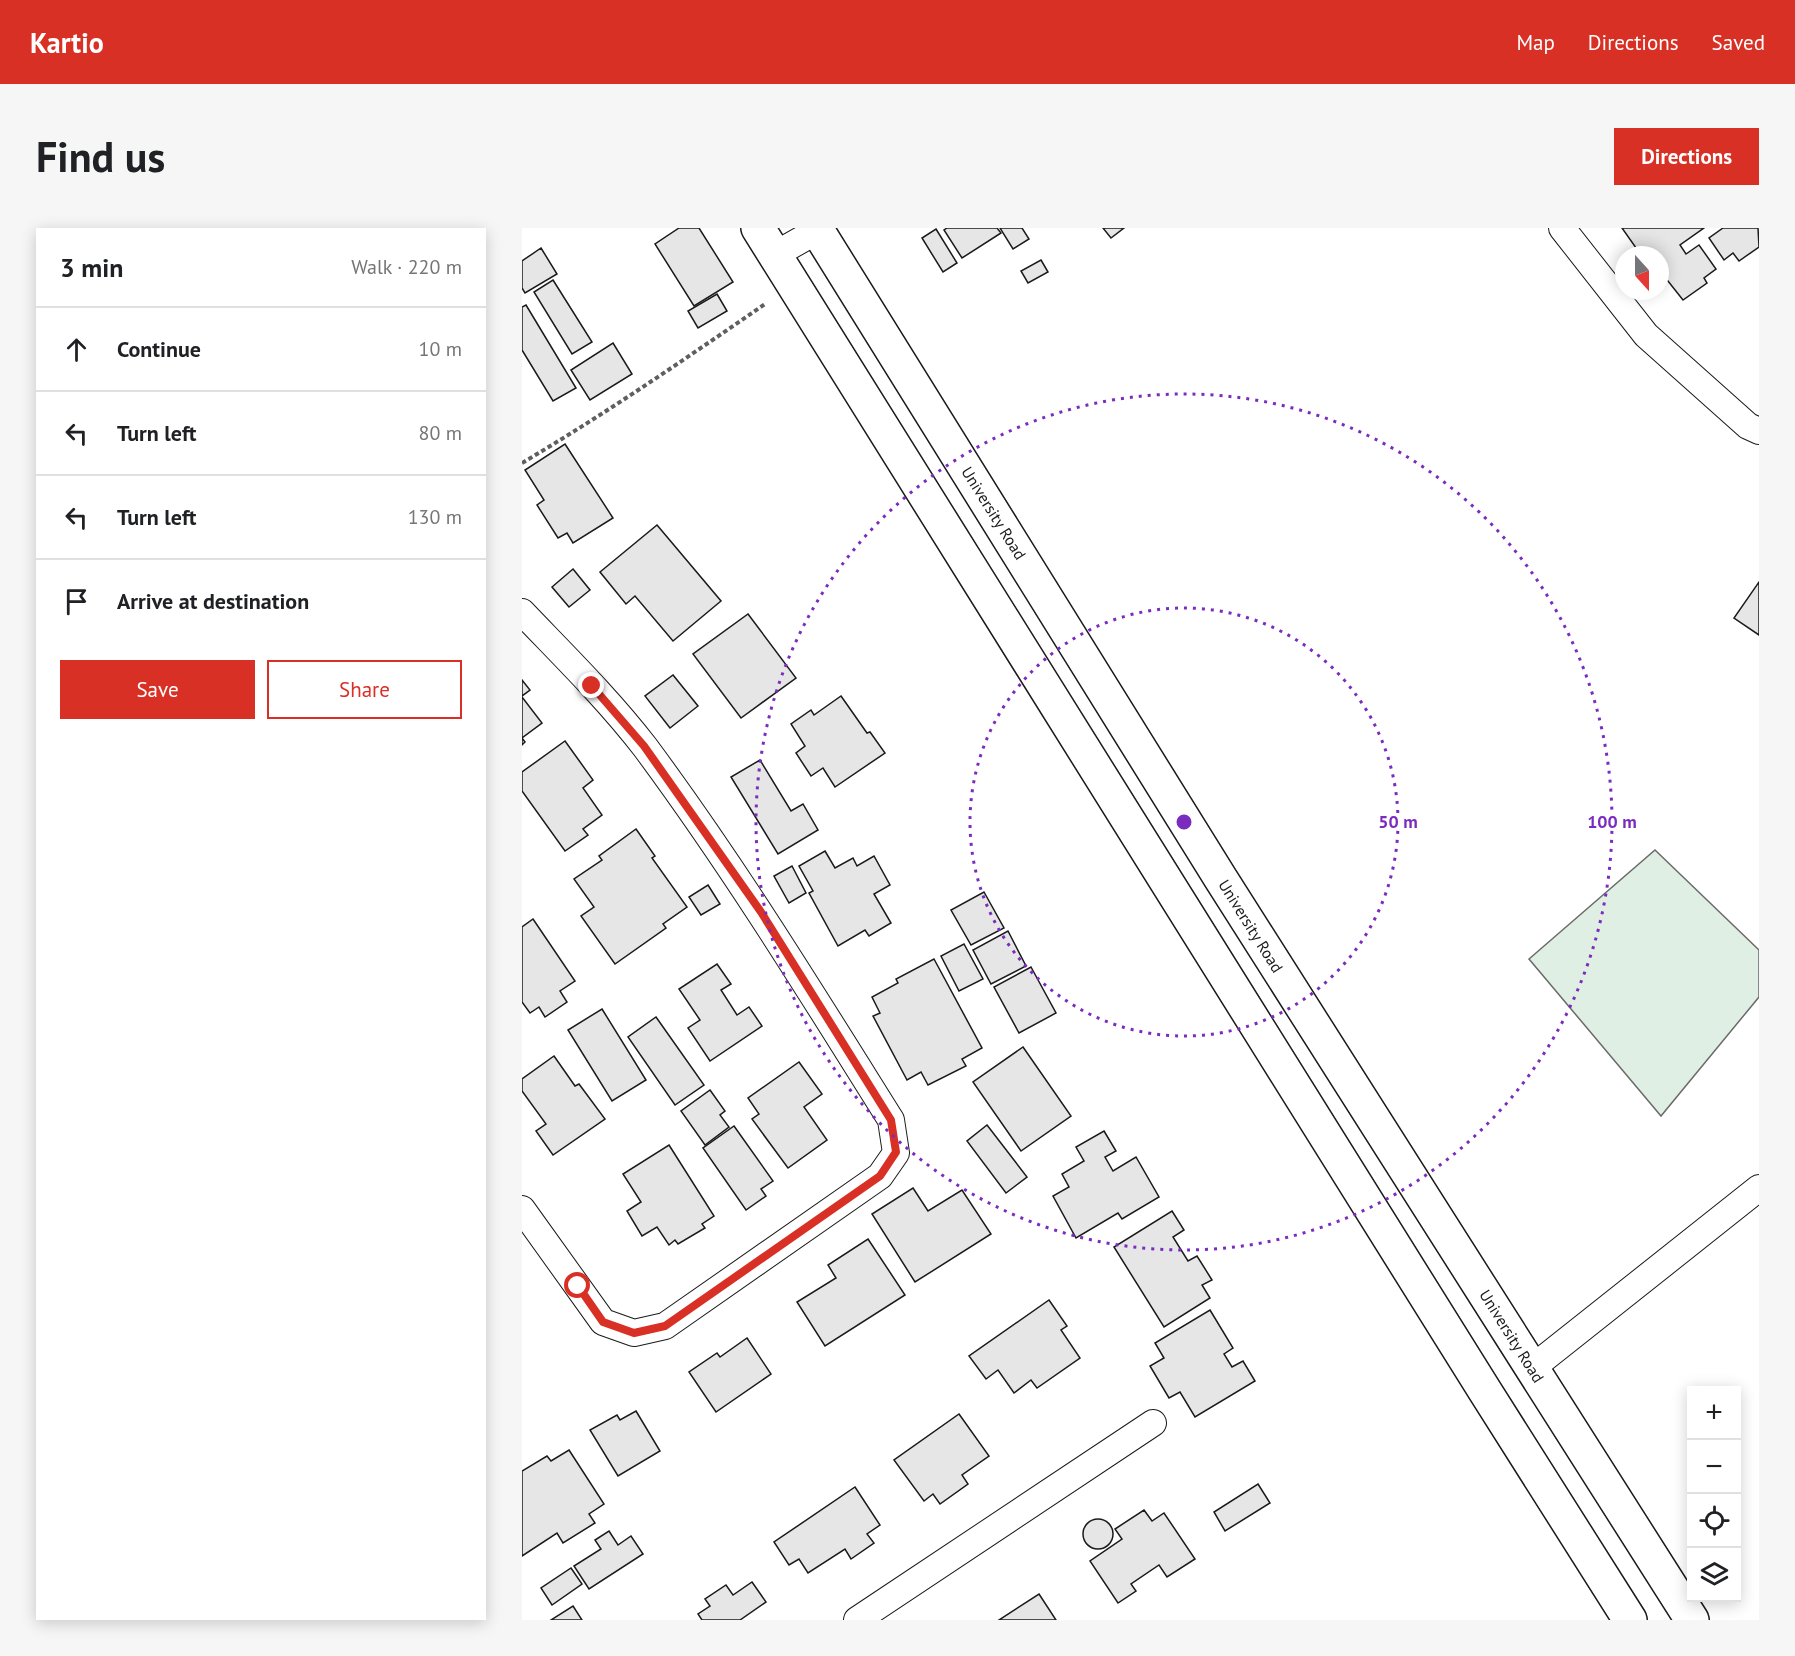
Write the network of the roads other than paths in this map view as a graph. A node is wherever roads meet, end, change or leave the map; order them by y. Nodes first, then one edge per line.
1 (1562, 228) edge
2 (819, 229) edge
3 (767, 241) edge
4 (1759, 431) edge
5 (522, 612) edge
6 (1759, 1188) edge
7 (522, 1209) edge
8 (1532, 1368) junction
9 (1153, 1423) dead end
10 (857, 1620) edge
11 (1630, 1620) edge
12 (1692, 1620) edge

1 - 4 street
2 - 3 street
2 - 8 highway, University Road
3 - 11 highway
5 - 7 street
6 - 8 street
8 - 12 highway, University Road
9 - 10 street

